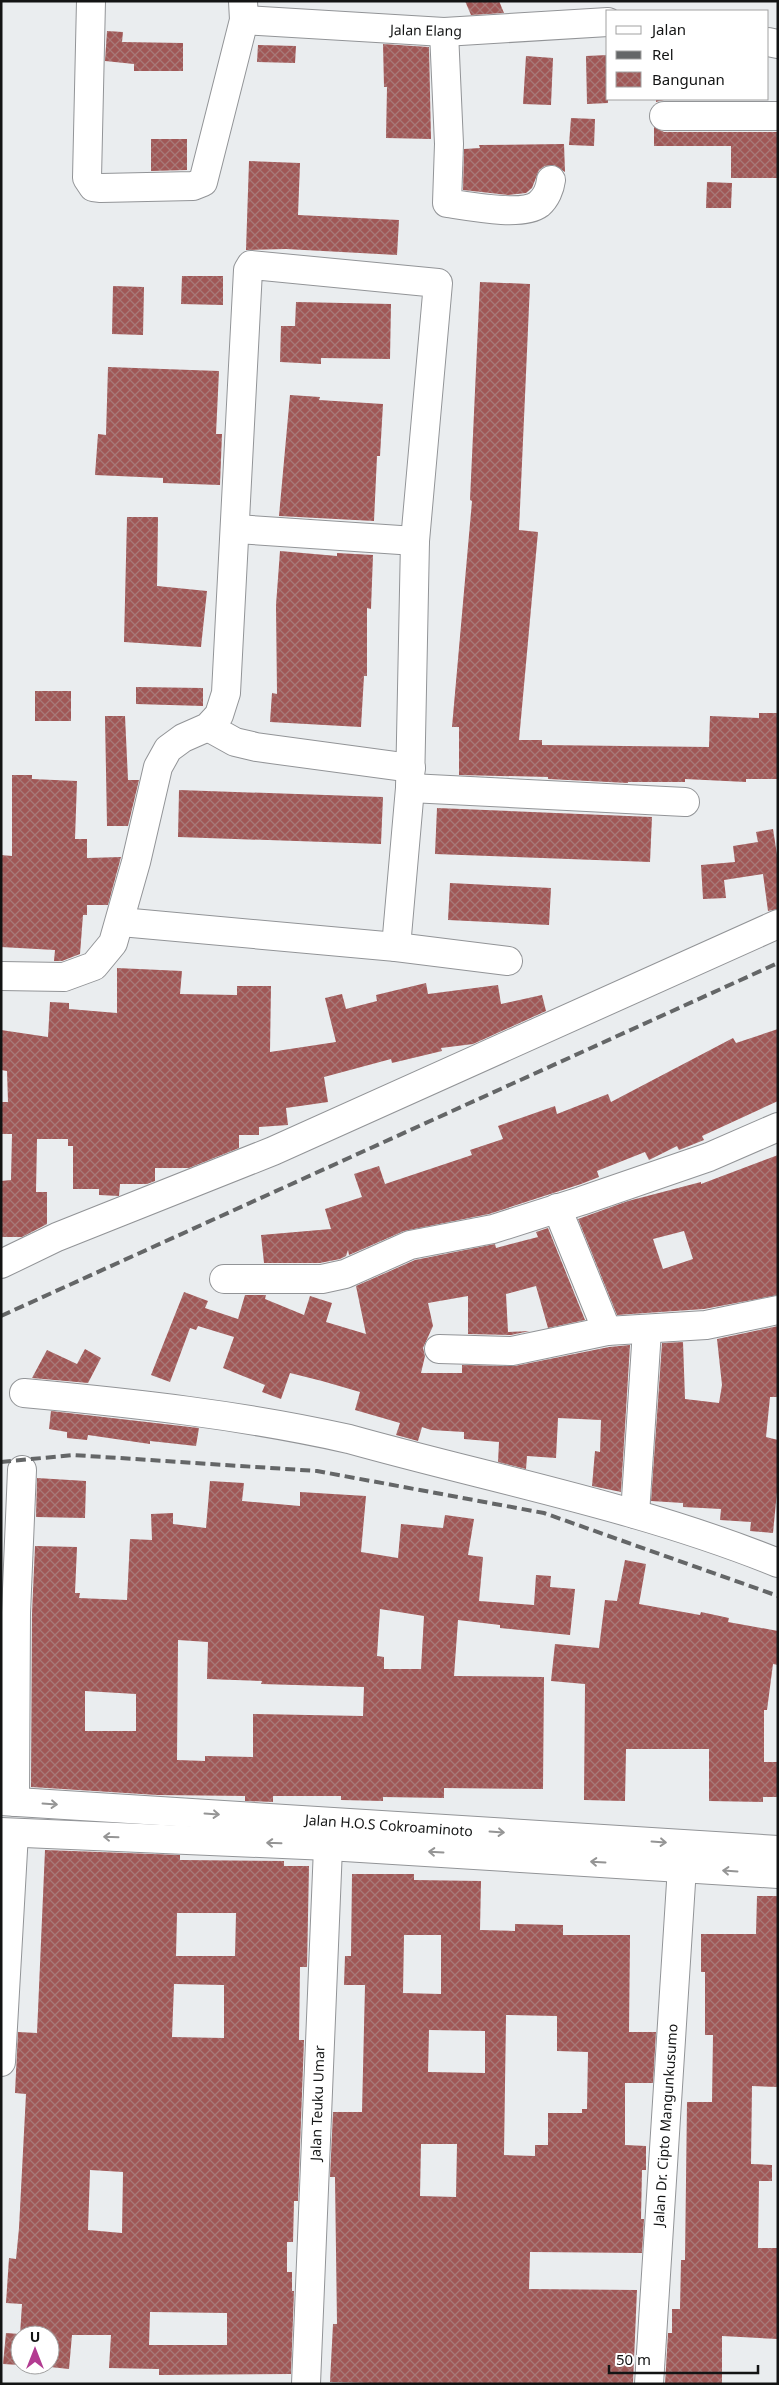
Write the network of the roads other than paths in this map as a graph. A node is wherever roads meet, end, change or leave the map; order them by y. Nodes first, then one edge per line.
1 (91, 1) edge
2 (243, 11) edge
3 (606, 22) edge
4 (444, 32) junction
5 (664, 116) dead end
6 (778, 116) edge
7 (551, 180) dead end
8 (236, 529) junction
9 (415, 541) junction
10 (208, 727) junction
11 (411, 778) junction
12 (685, 802) dead end
13 (120, 922) junction
14 (778, 924) edge
15 (396, 947) junction
16 (508, 960) dead end
17 (1, 976) edge
18 (778, 1126) edge
19 (557, 1208) junction
20 (1, 1264) edge
21 (224, 1279) dead end
22 (778, 1310) edge
23 (647, 1330) junction
24 (607, 1331) junction
25 (439, 1349) dead end
26 (24, 1393) dead end
27 (22, 1470) dead end
28 (635, 1514) junction
29 (11, 1517) edge
30 (778, 1563) edge
31 (8, 1801) edge
32 (8, 1832) edge
33 (329, 1834) junction
34 (778, 1850) edge
35 (682, 1867) junction
36 (778, 1874) edge
37 (1, 2062) edge
38 (306, 2384) edge
39 (649, 2384) edge

1 - 2 street
2 - 4 street, Jalan Elang
3 - 4 street, Jalan Elang
4 - 7 street
5 - 6 street
8 - 9 street
8 - 9 street
8 - 10 street
9 - 11 street
10 - 11 street
10 - 13 street
11 - 12 street
11 - 15 street
13 - 15 street
13 - 17 street
14 - 20 street
15 - 16 street
18 - 19 street
19 - 21 street
19 - 24 street
22 - 23 street
23 - 24 street
23 - 28 street
24 - 25 street
26 - 28 street
27 - 29 street
28 - 30 street
29 - 31 street
31 -> 33 street, Jalan H.O.S Cokroaminoto
33 -> 32 street, Jalan H.O.S Cokroaminoto
32 - 37 street
33 -> 34 street, Jalan H.O.S Cokroaminoto
35 -> 33 street, Jalan H.O.S Cokroaminoto
33 - 38 street, Jalan Teuku Umar
36 -> 35 street, Jalan H.O.S Cokroaminoto
35 - 39 street, Jalan Dr. Cipto Mangunkusumo

